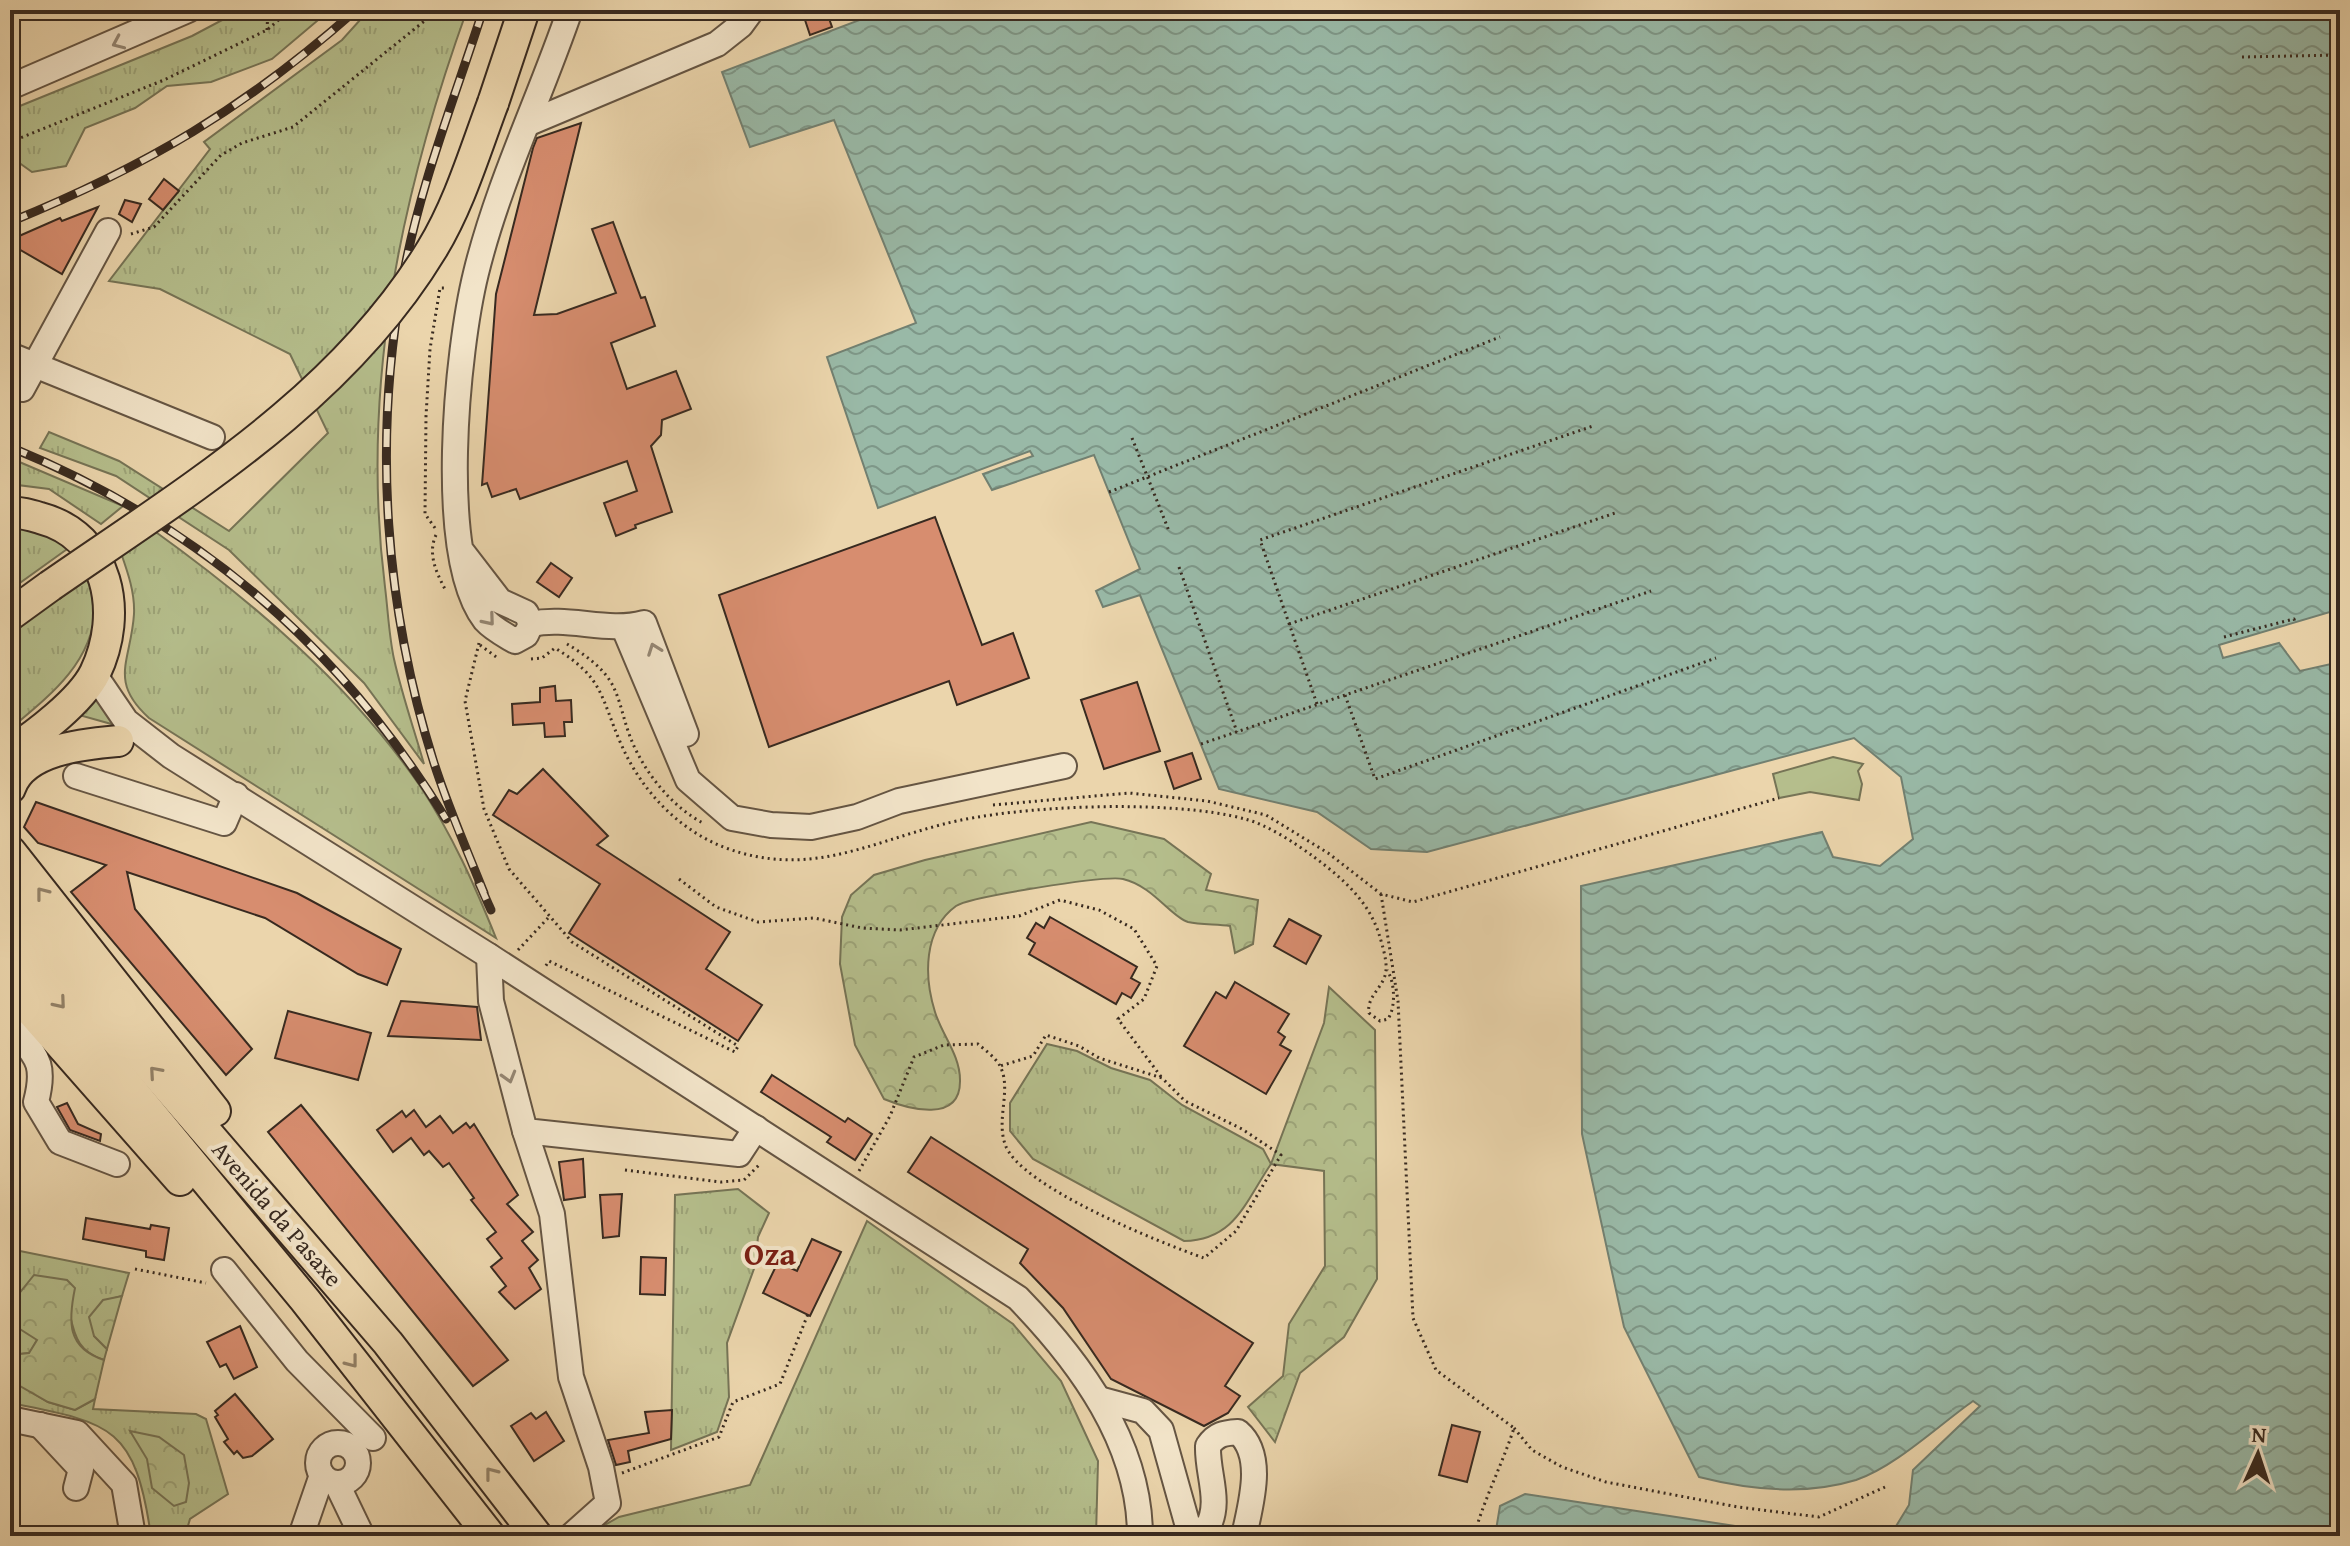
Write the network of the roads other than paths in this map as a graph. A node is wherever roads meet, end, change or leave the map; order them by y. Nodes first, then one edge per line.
1 (188, 10) edge
2 (524, 10) edge
3 (570, 10) edge
4 (752, 10) edge
5 (547, 77) junction
6 (619, 83) junction
7 (10, 87) edge
8 (529, 123) junction
9 (108, 231) road end
10 (10, 355) edge
11 (34, 365) junction
12 (22, 389) dead end
13 (212, 437) dead end
14 (10, 513) edge
15 (460, 549) junction
16 (12, 614) edge
17 (540, 622) junction
18 (94, 674) junction
19 (45, 729) junction
20 (118, 741) junction
21 (10, 752) edge
22 (171, 756) junction
23 (1064, 766) dead end
24 (76, 776) dead end
25 (10, 788) edge
26 (236, 795) junction
27 (12, 851) edge
28 (10, 898) edge
29 (10, 943) edge
30 (501, 956) junction
31 (10, 987) edge
32 (10, 1024) edge
33 (756, 1128) junction
34 (525, 1131) junction
35 (117, 1164) dead end
36 (224, 1270) dead end
37 (305, 1300) junction
38 (388, 1343) junction
39 (377, 1394) junction
40 (1099, 1399) junction
41 (10, 1419) edge
42 (40, 1425) junction
43 (369, 1438) junction
44 (425, 1454) junction
45 (329, 1479) junction
46 (76, 1488) dead end
47 (133, 1536) edge
48 (301, 1536) edge
49 (362, 1536) edge
50 (490, 1536) edge
51 (537, 1536) edge
52 (571, 1536) edge
53 (1140, 1536) edge
54 (1244, 1536) edge

1 -> 7 street
2 - 16 main road, bridge
3 - 5 street
4 - 6 street
5 - 6 street
5 - 8 street
6 - 8 street
8 - 15 street
9 - 11 street
10 - 11 street
11 - 12 street
11 - 13 street
14 - 18 main road
15 - 17 street
15 -> 17 street
17 - 23 street
18 - 19 main road
18 - 22 street
19 - 20 street
19 - 21 main road
20 - 22 street
20 - 25 main road
22 - 26 street
24 - 26 street
26 - 30 street
38 -> 27 main road
38 -> 28 main road, Avenida da Pasaxe
29 -> 37 main road, Avenida da Pasaxe
30 - 33 street
30 -> 34 street
31 - 37 main road
32 - 35 street
33 - 34 street
33 - 40 street
34 - 52 street
36 - 43 street
37 -> 39 main road, Avenida da Pasaxe
51 -> 38 main road, Avenida da Pasaxe
39 - 43 street
39 - 44 main road, Avenida da Pasaxe
40 - 53 street
40 - 54 street
41 - 42 street
42 - 46 street
42 - 47 street
43 - 44 street
43 - 45 street
44 - 50 main road, Avenida da Pasaxe
45 - 48 street
45 - 49 street

